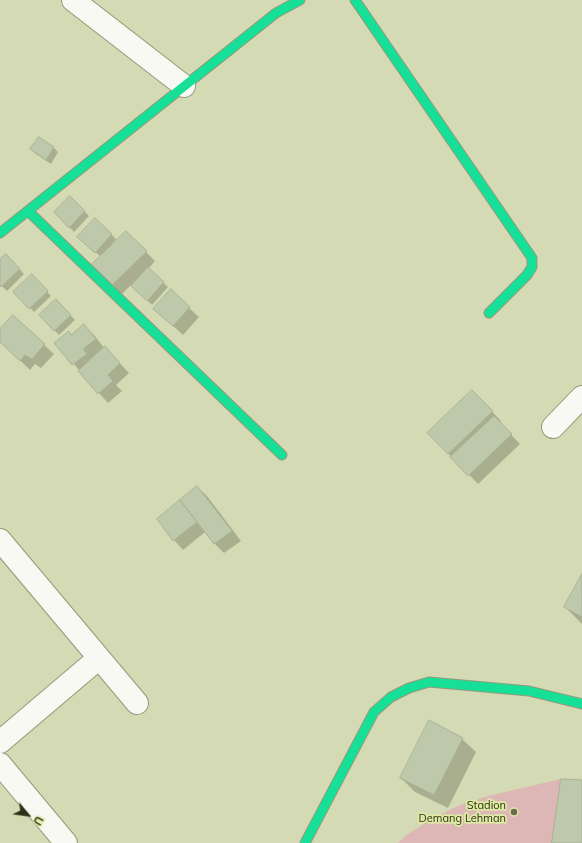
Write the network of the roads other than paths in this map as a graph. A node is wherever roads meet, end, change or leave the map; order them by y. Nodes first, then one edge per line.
1 (73, 0) edge
2 (300, 0) edge
3 (355, 0) edge
4 (184, 86) junction
5 (28, 211) junction
6 (0, 233) edge
7 (489, 313) dead end
8 (582, 396) edge
9 (553, 427) dead end
10 (282, 455) dead end
11 (4, 552) edge
12 (99, 658) junction
13 (137, 703) dead end
14 (582, 704) edge
15 (0, 742) edge
16 (0, 764) edge
17 (66, 843) edge
18 (305, 843) edge

1 - 4 street
2 - 4 street
3 - 7 street
4 - 5 street
5 - 6 street
5 - 10 street
8 - 9 street
11 - 12 street
12 - 13 street
12 - 15 street
14 - 18 street
16 - 17 street

